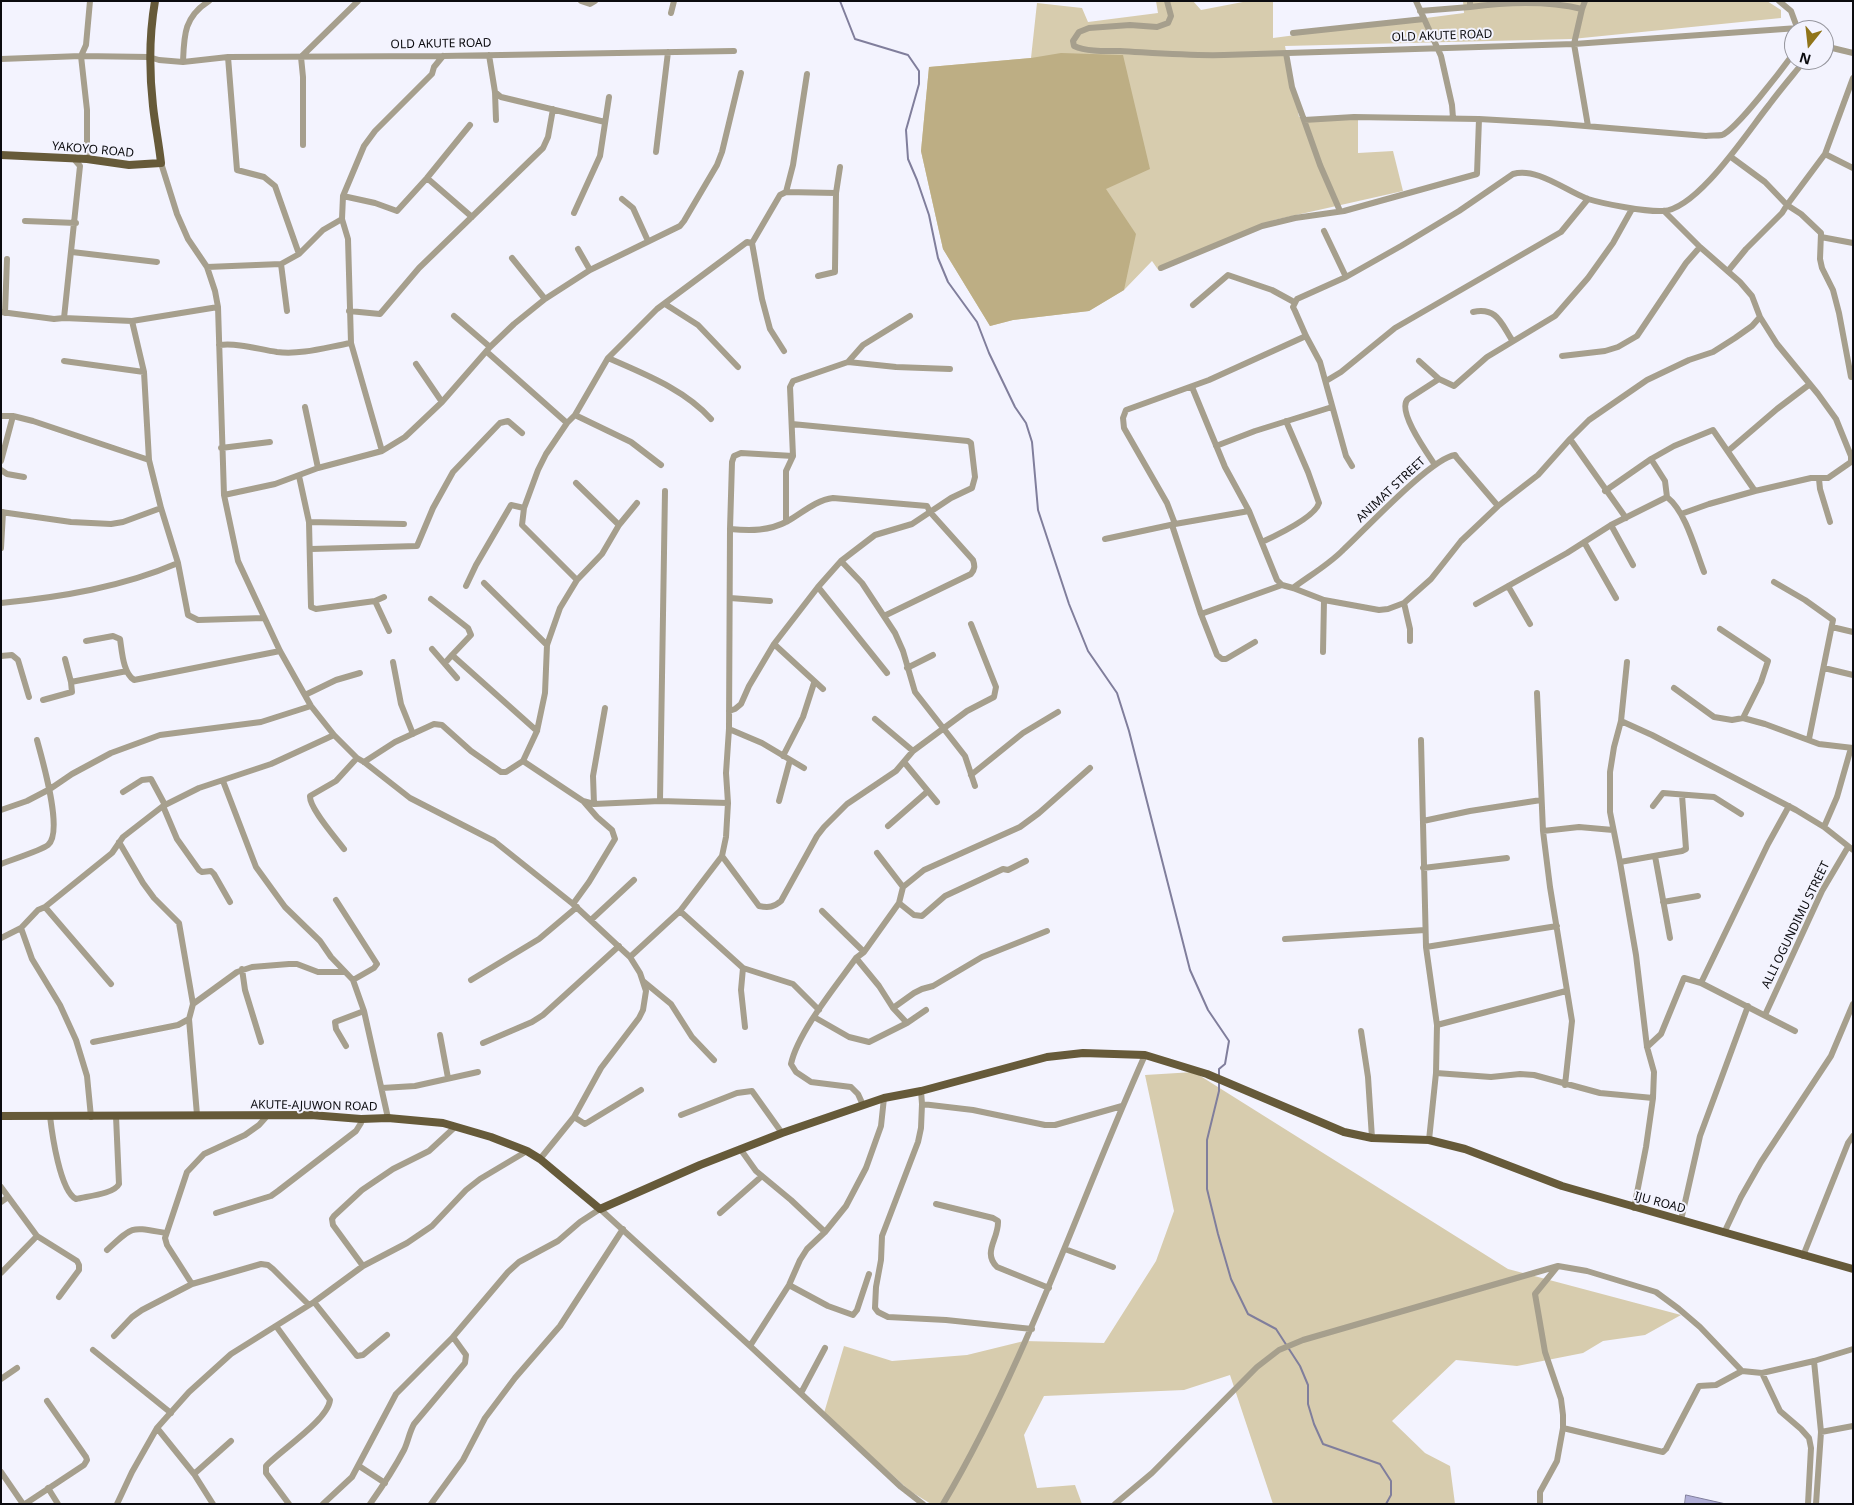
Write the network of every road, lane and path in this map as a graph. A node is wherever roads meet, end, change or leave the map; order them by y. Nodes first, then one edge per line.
1 (90, 1) edge
2 (155, 1) edge
3 (209, 1) edge
4 (358, 1) edge
5 (581, 1) edge
6 (595, 1) edge
7 (674, 1) edge
8 (1166, 1) edge
9 (1416, 1) edge
10 (1585, 1) edge
11 (1779, 1) edge
12 (1470, 4) edge
13 (1582, 9) junction
14 (1420, 10) junction
15 (671, 13) dead end
16 (1424, 19) junction
17 (1794, 20) edge
18 (1784, 30) edge
19 (1293, 33) dead end
20 (1574, 44) junction
21 (1437, 48) junction
22 (1834, 48) edge
23 (734, 51) dead end
24 (668, 52) junction
25 (1286, 53) junction
26 (1853, 53) edge
27 (489, 55) junction
28 (81, 56) junction
29 (443, 56) junction
30 (149, 57) junction
31 (228, 57) junction
32 (301, 57) junction
33 (1, 59) edge
34 (183, 62) junction
35 (1784, 66) edge
36 (1797, 70) edge
37 (741, 72) dead end
38 (807, 74) dead end
39 (1853, 78) edge
40 (495, 92) junction
41 (609, 97) dead end
42 (553, 108) junction
43 (1453, 118) junction
44 (1479, 119) junction
45 (496, 120) dead end
46 (1304, 120) junction
47 (606, 122) junction
48 (470, 126) dead end
49 (1588, 126) junction
50 (303, 146) dead end
51 (656, 152) dead end
52 (1825, 154) junction
53 (1, 155) edge
54 (1731, 157) junction
55 (74, 159) junction
56 (87, 159) junction
57 (161, 163) junction
58 (840, 167) dead end
59 (1853, 168) edge
60 (427, 178) junction
61 (786, 192) junction
62 (836, 193) junction
63 (343, 196) junction
64 (622, 199) dead end
65 (1588, 199) junction
66 (1787, 204) junction
67 (1632, 208) junction
68 (1340, 211) junction
69 (1664, 211) junction
70 (574, 213) dead end
71 (472, 217) junction
72 (342, 219) junction
73 (24, 222) dead end
74 (76, 223) junction
75 (1324, 231) dead end
76 (1821, 237) junction
77 (648, 241) junction
78 (752, 243) junction
79 (1853, 243) edge
80 (1700, 247) junction
81 (578, 249) dead end
82 (72, 252) junction
83 (299, 254) junction
84 (512, 258) dead end
85 (7, 260) dead end
86 (157, 262) dead end
87 (281, 264) junction
88 (207, 267) junction
89 (1161, 268) dead end
90 (590, 270) junction
91 (1728, 271) junction
92 (818, 276) dead end
93 (1346, 277) junction
94 (545, 299) junction
95 (1294, 302) junction
96 (665, 304) junction
97 (1193, 305) dead end
98 (218, 306) junction
99 (287, 311) dead end
100 (350, 311) junction
101 (3, 312) edge
102 (1473, 312) dead end
103 (454, 316) dead end
104 (910, 316) dead end
105 (64, 318) junction
106 (1760, 318) junction
107 (132, 322) junction
108 (1306, 336) junction
109 (1512, 340) junction
110 (351, 343) junction
111 (219, 345) junction
112 (489, 350) junction
113 (784, 351) dead end
114 (1562, 356) dead end
115 (608, 358) junction
116 (64, 361) dead end
117 (1419, 361) dead end
118 (848, 362) junction
119 (416, 364) dead end
120 (738, 368) dead end
121 (950, 368) dead end
122 (144, 372) junction
123 (1851, 377) dead end
124 (1439, 379) junction
125 (1326, 381) junction
126 (1810, 384) junction
127 (1192, 387) junction
128 (442, 402) junction
129 (305, 406) dead end
130 (1332, 407) junction
131 (575, 415) junction
132 (1, 416) edge
133 (13, 416) junction
134 (711, 419) dead end
135 (1286, 421) junction
136 (568, 423) junction
137 (792, 424) junction
138 (522, 433) dead end
139 (1570, 439) junction
140 (270, 442) dead end
141 (1216, 446) junction
142 (221, 448) junction
143 (382, 451) junction
144 (1728, 451) junction
145 (793, 456) junction
146 (1651, 459) junction
147 (149, 460) junction
148 (1, 461) edge
149 (661, 465) dead end
150 (1435, 465) junction
151 (1352, 466) dead end
152 (318, 468) junction
153 (1, 470) edge
154 (299, 476) junction
155 (24, 477) dead end
156 (1819, 479) junction
157 (576, 483) dead end
158 (665, 491) dead end
159 (1605, 491) junction
160 (1755, 491) junction
161 (224, 495) junction
162 (1667, 498) junction
163 (637, 503) dead end
164 (1498, 506) junction
165 (161, 508) junction
166 (524, 508) junction
167 (1249, 511) junction
168 (2, 512) edge
169 (930, 512) junction
170 (1682, 514) junction
171 (1626, 518) junction
172 (309, 522) junction
173 (786, 522) junction
174 (1830, 522) dead end
175 (404, 524) dead end
176 (1173, 524) junction
177 (619, 525) junction
178 (1611, 525) junction
179 (730, 529) junction
180 (1105, 539) dead end
181 (1262, 542) junction
182 (1584, 542) junction
183 (1, 548) edge
184 (311, 549) junction
185 (841, 561) junction
186 (178, 564) junction
187 (1633, 565) dead end
188 (1704, 572) dead end
189 (576, 580) junction
190 (1774, 582) dead end
191 (484, 583) dead end
192 (1282, 585) junction
193 (466, 586) dead end
194 (1508, 586) junction
195 (818, 587) junction
196 (1293, 588) junction
197 (384, 597) dead end
198 (730, 598) junction
199 (1616, 598) dead end
200 (431, 600) dead end
201 (1324, 600) junction
202 (374, 601) junction
203 (770, 601) dead end
204 (1, 603) edge
205 (1404, 603) junction
206 (1476, 604) dead end
207 (1202, 614) junction
208 (884, 616) junction
209 (264, 618) junction
210 (971, 624) dead end
211 (1530, 624) dead end
212 (1832, 628) junction
213 (1720, 630) dead end
214 (389, 631) dead end
215 (1853, 632) edge
216 (1410, 640) dead end
217 (86, 641) dead end
218 (1256, 642) dead end
219 (774, 644) junction
220 (547, 645) junction
221 (432, 649) dead end
222 (280, 651) junction
223 (1323, 652) dead end
224 (452, 655) junction
225 (933, 655) dead end
226 (1, 656) edge
227 (65, 659) dead end
228 (392, 662) dead end
229 (1627, 662) dead end
230 (444, 663) junction
231 (906, 668) junction
232 (1824, 668) junction
233 (127, 671) junction
234 (360, 673) dead end
235 (887, 673) dead end
236 (1853, 675) edge
237 (457, 678) dead end
238 (71, 682) junction
239 (814, 683) junction
240 (1674, 688) dead end
241 (823, 689) dead end
242 (1537, 693) dead end
243 (305, 695) junction
244 (29, 697) dead end
245 (44, 700) dead end
246 (310, 706) junction
247 (605, 708) dead end
248 (729, 711) junction
249 (1058, 712) dead end
250 (1743, 718) junction
251 (874, 719) dead end
252 (1621, 721) junction
253 (942, 728) junction
254 (729, 729) junction
255 (537, 731) junction
256 (412, 734) junction
257 (334, 735) junction
258 (1809, 739) junction
259 (37, 740) dead end
260 (1421, 740) dead end
261 (1852, 748) edge
262 (913, 751) junction
263 (357, 758) junction
264 (786, 758) junction
265 (523, 761) junction
266 (364, 762) junction
267 (904, 762) junction
268 (804, 768) dead end
269 (1090, 768) dead end
270 (971, 776) junction
271 (223, 781) junction
272 (974, 786) dead end
273 (50, 789) junction
274 (928, 791) junction
275 (123, 792) dead end
276 (1682, 795) junction
277 (1541, 800) junction
278 (583, 801) junction
279 (660, 801) junction
280 (779, 801) dead end
281 (937, 802) dead end
282 (728, 803) junction
283 (594, 804) junction
284 (164, 805) junction
285 (1653, 806) dead end
286 (1789, 806) junction
287 (1, 810) edge
288 (1741, 814) dead end
289 (1423, 822) junction
290 (888, 826) dead end
291 (1824, 827) junction
292 (1613, 830) junction
293 (1543, 831) junction
294 (120, 842) junction
295 (1850, 848) edge
296 (344, 849) dead end
297 (877, 853) dead end
298 (722, 856) junction
299 (1655, 856) junction
300 (1507, 858) dead end
301 (1026, 861) dead end
302 (1620, 862) junction
303 (1, 864) edge
304 (1423, 868) junction
305 (634, 880) dead end
306 (904, 887) junction
307 (1698, 896) dead end
308 (336, 900) dead end
309 (230, 902) dead end
310 (1663, 902) junction
311 (900, 903) junction
312 (575, 906) junction
313 (45, 908) junction
314 (680, 911) junction
315 (822, 911) dead end
316 (591, 920) junction
317 (1557, 926) junction
318 (21, 928) junction
319 (1425, 930) junction
320 (1047, 931) dead end
321 (1, 938) edge
322 (1670, 938) dead end
323 (1285, 939) dead end
324 (619, 946) junction
325 (1426, 947) junction
326 (864, 952) junction
327 (630, 957) junction
328 (856, 958) junction
329 (743, 968) junction
330 (242, 969) junction
331 (344, 972) junction
332 (353, 980) junction
333 (471, 980) dead end
334 (643, 981) junction
335 (1701, 983) junction
336 (111, 984) dead end
337 (1566, 991) junction
338 (193, 1004) junction
339 (1853, 1004) edge
340 (1748, 1006) junction
341 (893, 1008) junction
342 (818, 1010) junction
343 (926, 1010) dead end
344 (364, 1011) junction
345 (1765, 1015) junction
346 (814, 1017) junction
347 (189, 1019) junction
348 (907, 1023) junction
349 (1438, 1025) junction
350 (745, 1027) dead end
351 (1361, 1031) dead end
352 (1795, 1031) dead end
353 (440, 1035) dead end
354 (92, 1042) dead end
355 (261, 1042) dead end
356 (483, 1043) dead end
357 (346, 1046) dead end
358 (1648, 1047) junction
359 (1145, 1055) junction
360 (714, 1060) dead end
361 (478, 1072) dead end
362 (1436, 1073) junction
363 (448, 1078) junction
364 (1565, 1085) junction
365 (382, 1088) junction
366 (641, 1090) dead end
367 (921, 1091) junction
368 (884, 1098) junction
369 (1653, 1098) junction
370 (863, 1104) junction
371 (922, 1104) junction
372 (1122, 1106) junction
373 (196, 1115) junction
374 (681, 1115) dead end
375 (1, 1116) edge
376 (50, 1116) junction
377 (91, 1116) junction
378 (116, 1116) junction
379 (267, 1116) junction
380 (574, 1117) junction
381 (388, 1118) junction
382 (361, 1119) junction
383 (455, 1127) junction
384 (782, 1134) junction
385 (1853, 1136) edge
386 (1372, 1138) junction
387 (1429, 1140) junction
388 (741, 1150) junction
389 (527, 1152) junction
390 (540, 1159) junction
391 (762, 1176) junction
392 (1, 1187) edge
393 (8, 1197) junction
394 (1, 1202) edge
395 (936, 1204) dead end
396 (1634, 1208) junction
397 (600, 1209) junction
398 (216, 1213) dead end
399 (720, 1213) dead end
400 (1681, 1220) junction
401 (623, 1229) junction
402 (825, 1232) junction
403 (166, 1233) junction
404 (1724, 1233) junction
405 (37, 1236) junction
406 (1064, 1249) junction
407 (107, 1250) dead end
408 (1803, 1256) junction
409 (363, 1266) junction
410 (1558, 1266) junction
411 (1113, 1267) dead end
412 (1853, 1269) edge
413 (1, 1272) edge
414 (869, 1274) dead end
415 (192, 1284) junction
416 (789, 1285) junction
417 (1049, 1288) junction
418 (59, 1297) dead end
419 (312, 1304) junction
420 (276, 1326) junction
421 (1032, 1329) junction
422 (387, 1335) dead end
423 (114, 1336) dead end
424 (453, 1337) junction
425 (750, 1346) junction
426 (825, 1348) dead end
427 (1853, 1349) edge
428 (93, 1350) dead end
429 (1814, 1361) junction
430 (17, 1368) dead end
431 (1742, 1371) junction
432 (1762, 1373) junction
433 (1, 1379) edge
434 (801, 1393) junction
435 (47, 1402) dead end
436 (171, 1413) junction
437 (1853, 1426) edge
438 (157, 1428) junction
439 (1563, 1428) junction
440 (1821, 1432) junction
441 (231, 1441) dead end
442 (359, 1466) junction
443 (1, 1472) edge
444 (194, 1474) junction
445 (385, 1483) junction
446 (48, 1488) junction
447 (24, 1504) edge
448 (58, 1504) edge
449 (117, 1504) edge
450 (214, 1504) edge
451 (289, 1504) edge
452 (323, 1504) edge
453 (370, 1504) edge
454 (431, 1504) edge
455 (922, 1504) edge
456 (943, 1504) edge
457 (1115, 1504) edge
458 (1540, 1504) edge
459 (1808, 1504) edge
460 (1816, 1504) edge

1 - 28 street
2 - 30 main road
3 - 34 street
4 - 32 street
5 - 6 street
7 - 15 street
8 - 25 street, OLD AKUTE ROAD
9 - 14 street
10 - 13 street
11 - 17 street
12 - 13 street
12 - 14 street
13 - 20 street
14 - 16 street
16 - 19 street
16 - 21 street
18 - 20 street, OLD AKUTE ROAD
20 - 21 street, OLD AKUTE ROAD
20 - 49 street
21 - 25 street, OLD AKUTE ROAD
21 - 43 street
22 - 26 street
23 - 24 street, OLD AKUTE ROAD
24 - 27 street, OLD AKUTE ROAD
24 - 51 street
25 - 46 street
27 - 29 street, OLD AKUTE ROAD
27 - 40 street
28 - 30 street, OLD AKUTE ROAD
28 - 33 street, OLD AKUTE ROAD
28 - 56 street
29 - 32 street, OLD AKUTE ROAD
29 - 63 street
30 - 34 street, OLD AKUTE ROAD
30 - 57 main road
31 - 32 street, OLD AKUTE ROAD
31 - 34 street, OLD AKUTE ROAD
31 - 83 street
32 - 50 street
35 - 49 street
36 - 54 street
37 - 77 street
38 - 61 street
39 - 52 street
40 - 42 street
40 - 45 street
41 - 47 street
42 - 47 street
42 - 71 street
43 - 44 street
43 - 46 street
44 - 49 street
44 - 68 street
46 - 68 street
47 - 70 street
48 - 60 street
52 - 59 street
52 - 66 street
53 - 55 main road, YAKOYO ROAD
54 - 66 street
54 - 69 street
55 - 56 main road, YAKOYO ROAD
55 - 74 street
56 - 57 main road, YAKOYO ROAD
57 - 88 street
58 - 62 street
60 - 63 street
60 - 71 street
61 - 62 street
61 - 78 street
62 - 92 street
63 - 72 street
64 - 77 street
65 - 67 street
65 - 93 street
65 - 125 street
66 - 76 street
66 - 91 street
67 - 69 street
67 - 109 street
68 - 89 street
69 - 80 street
71 - 100 street
72 - 83 street
72 - 100 street
73 - 74 street
74 - 82 street
75 - 93 street
76 - 79 street
76 - 123 street
77 - 90 street
78 - 96 street
78 - 113 street
80 - 91 street
80 - 114 street
81 - 90 street
82 - 86 street
82 - 105 street
83 - 87 street
84 - 94 street
85 - 101 street
87 - 88 street
87 - 99 street
88 - 98 street
90 - 94 street
91 - 106 street
93 - 95 street
94 - 112 street
95 - 97 street
95 - 108 street
96 - 115 street
96 - 120 street
98 - 107 street
98 - 111 street
100 - 110 street
101 - 105 street
102 - 109 street
103 - 112 street
104 - 118 street
105 - 107 street
106 - 126 street
106 - 139 street
107 - 122 street
108 - 125 street
108 - 127 street
109 - 124 street
110 - 111 street
110 - 143 street
111 - 142 street
112 - 128 street
112 - 136 street
115 - 131 street
115 - 134 street
116 - 122 street
117 - 124 street
118 - 121 street
118 - 137 street
119 - 128 street
122 - 147 street
124 - 150 street
125 - 130 street
126 - 144 street
126 - 156 street
127 - 141 street
127 - 176 street
128 - 143 street
129 - 152 street
130 - 135 street
130 - 151 street
131 - 136 street
131 - 149 street
132 - 133 street
133 - 147 street
133 - 148 street
135 - 141 street
135 - 181 street
136 - 166 street
137 - 145 street
137 - 169 street
138 - 184 street
139 - 159 street
139 - 164 street
140 - 142 street
141 - 167 street
142 - 161 street
143 - 152 street
144 - 146 street
144 - 160 street
145 - 173 street
145 - 179 street
146 - 159 street
146 - 162 street
147 - 165 street
150 - 164 street, ANIMAT STREET
150 - 196 street, ANIMAT STREET
152 - 154 street
153 - 155 street
154 - 161 street
154 - 172 street
156 - 160 street
156 - 174 street
157 - 177 street
158 - 279 street
159 - 171 street
160 - 170 street
161 - 209 street
162 - 170 street
162 - 171 street
163 - 177 street
164 - 205 street
165 - 168 street
165 - 186 street
166 - 189 street
166 - 193 street
167 - 176 street
167 - 181 street
168 - 183 street
169 - 173 street
169 - 185 street
169 - 208 street
170 - 188 street
171 - 178 street
172 - 175 street
172 - 184 street
173 - 179 street
176 - 180 street
176 - 207 street
177 - 189 street
178 - 182 street
178 - 187 street
179 - 198 street
181 - 192 street
182 - 194 street
182 - 199 street
184 - 202 street
185 - 195 street
185 - 208 street
186 - 204 street
186 - 209 street
189 - 220 street
190 - 212 street
191 - 220 street
192 - 196 street
192 - 207 street
194 - 206 street
194 - 211 street
195 - 219 street
195 - 235 street
196 - 201 street
197 - 202 street
198 - 203 street
198 - 248 street
200 - 224 street
201 - 205 street
201 - 223 street
202 - 214 street
205 - 216 street
207 - 218 street
208 - 231 street
209 - 222 street
210 - 253 street
212 - 215 street
212 - 232 street
213 - 250 street
217 - 233 street
219 - 239 street
219 - 248 street
220 - 255 street
221 - 230 street
222 - 233 street
222 - 243 street
224 - 230 street
224 - 255 street
225 - 231 street
226 - 244 street
227 - 238 street
228 - 256 street
229 - 252 street
230 - 237 street
231 - 253 street
232 - 236 street
232 - 258 street
233 - 238 street
234 - 243 street
238 - 245 street
239 - 241 street
239 - 264 street
240 - 250 street
242 - 277 street
243 - 246 street
246 - 257 street
246 - 273 street
247 - 283 street
248 - 254 street
249 - 270 street
250 - 258 street
251 - 262 street
252 - 286 street
252 - 292 street
253 - 262 street
253 - 270 street
254 - 264 street
254 - 282 street
255 - 265 street
256 - 265 street
256 - 266 street
257 - 263 street
257 - 271 street
258 - 261 street
259 - 273 street
260 - 289 street
261 - 291 street
262 - 267 street
263 - 266 street
263 - 296 street
264 - 268 street
264 - 280 street
265 - 278 street
266 - 312 street
267 - 274 street
267 - 298 street
269 - 306 street
270 - 272 street
271 - 284 street
271 - 331 street
273 - 287 street
273 - 303 street
274 - 281 street
274 - 290 street
275 - 284 street
276 - 285 street
276 - 288 street
276 - 299 street
277 - 289 street
277 - 293 street
278 - 283 street
278 - 312 street
279 - 282 street
279 - 283 street
282 - 298 street
284 - 294 street
284 - 309 street
286 - 291 street
286 - 335 street
289 - 304 street
291 - 295 street
292 - 293 street
292 - 302 street
293 - 317 street
294 - 313 street
294 - 338 street
295 - 345 street, ALLI OGUNDIMU STREET
297 - 306 street
298 - 314 street
299 - 302 street
299 - 310 street
300 - 304 street
301 - 311 street
302 - 358 street
304 - 319 street
305 - 316 street
306 - 311 street
307 - 310 street
308 - 332 street
310 - 322 street
311 - 326 street
312 - 316 street
312 - 333 street
313 - 318 street
313 - 336 street
314 - 327 street
314 - 329 street
315 - 326 street
316 - 324 street
317 - 325 street
317 - 337 street
318 - 321 street
318 - 377 street
319 - 323 street
319 - 325 street
320 - 341 street
324 - 327 street
324 - 356 street
325 - 349 street
326 - 328 street
327 - 334 street
328 - 341 street
328 - 342 street
329 - 342 street
329 - 350 street
330 - 331 street
330 - 338 street
330 - 355 street
331 - 332 street
332 - 344 street
334 - 360 street
334 - 380 street
335 - 340 street
335 - 358 street
337 - 349 street
337 - 364 street
338 - 347 street
339 - 404 street
340 - 345 street
340 - 400 street
341 - 348 street
342 - 346 street
343 - 348 street
344 - 357 street
344 - 365 street
345 - 352 street
346 - 348 street
346 - 370 street
347 - 354 street
347 - 373 street
349 - 362 street
351 - 386 street
353 - 363 street
358 - 369 street
359 - 367 main road, IJU ROAD
359 - 372 street
359 - 386 main road, IJU ROAD
361 - 363 street
362 - 364 street
362 - 387 street
363 - 365 street
364 - 369 street
365 - 381 street
366 - 380 street
367 - 368 main road, IJU ROAD
367 - 371 street
368 - 370 main road, IJU ROAD
368 - 402 street
369 - 396 street
370 - 384 main road, IJU ROAD
371 - 372 street
371 - 421 street
372 - 406 street
373 - 378 main road, AKUTE-AJUWON ROAD
373 - 379 main road, AKUTE-AJUWON ROAD
374 - 384 street
375 - 376 main road, AKUTE-AJUWON ROAD
376 - 377 main road, AKUTE-AJUWON ROAD
376 - 378 street
377 - 378 main road, AKUTE-AJUWON ROAD
379 - 382 main road, AKUTE-AJUWON ROAD
379 - 403 street
380 - 390 street
381 - 382 main road, AKUTE-AJUWON ROAD
381 - 383 main road, AKUTE-AJUWON ROAD
382 - 398 street
383 - 389 main road, AKUTE-AJUWON ROAD
383 - 409 street
384 - 388 main road, IJU ROAD
385 - 408 street
386 - 387 main road, IJU ROAD
387 - 396 main road, IJU ROAD
388 - 391 street
388 - 397 main road, IJU ROAD
389 - 390 main road, AKUTE-AJUWON ROAD
389 - 409 street
390 - 397 main road, AKUTE-AJUWON ROAD
391 - 399 street
391 - 402 street
392 - 393 street
393 - 394 street
393 - 405 street
395 - 417 street
396 - 400 main road, IJU ROAD
397 - 401 street
397 - 424 street
400 - 404 main road, IJU ROAD
401 - 425 street
401 - 454 street
402 - 416 street
403 - 407 street
403 - 415 street
404 - 408 main road, IJU ROAD
405 - 413 street
405 - 418 street
406 - 411 street
406 - 417 street
408 - 412 main road, IJU ROAD
409 - 419 street
410 - 431 street
410 - 439 street
410 - 457 street
414 - 416 street
415 - 419 street
415 - 423 street
416 - 425 street
417 - 421 street
419 - 420 street
419 - 422 street
420 - 436 street
420 - 451 street
421 - 456 street
424 - 442 street
424 - 445 street
425 - 434 street
426 - 434 street
427 - 429 street
428 - 436 street
429 - 432 street
429 - 440 street
430 - 433 street
431 - 432 street
431 - 439 street
432 - 459 street
434 - 455 street
435 - 446 street
436 - 438 street
437 - 440 street
438 - 444 street
438 - 449 street
439 - 458 street
440 - 460 street
441 - 444 street
442 - 445 street
442 - 452 street
443 - 447 street
444 - 450 street
445 - 453 street
446 - 447 street
446 - 448 street

